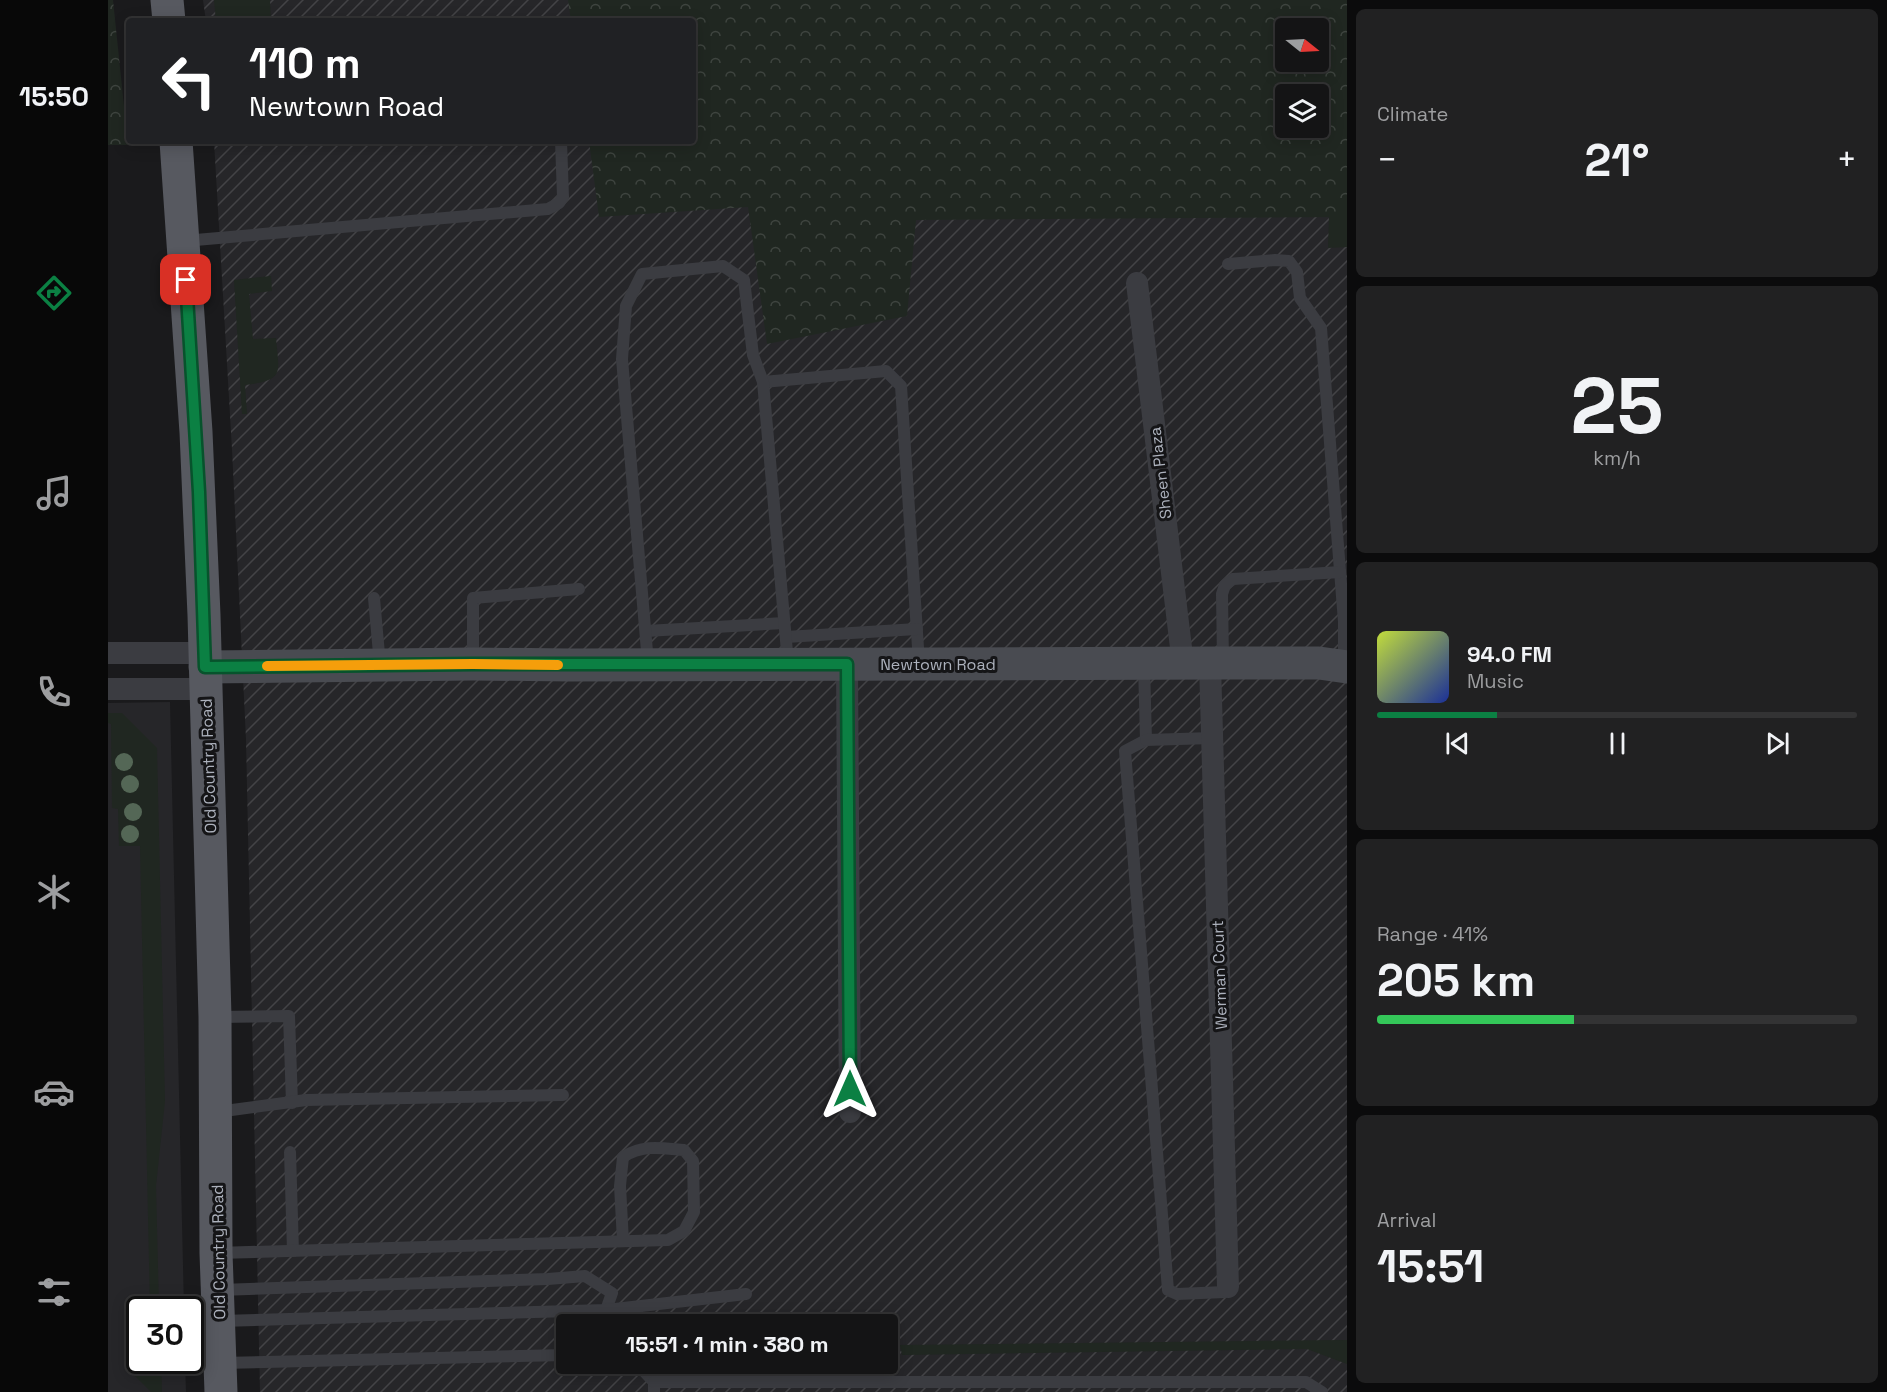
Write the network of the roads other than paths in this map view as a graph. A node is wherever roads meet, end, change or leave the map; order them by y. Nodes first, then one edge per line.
1 (167, 0) edge
2 (170, 18) edge
3 (176, 144) edge
4 (561, 144) edge
5 (183, 241) junction
6 (1228, 264) dead end
7 (1137, 283) dead end
8 (764, 382) junction
9 (1340, 572) junction
10 (579, 589) dead end
11 (374, 598) dead end
12 (784, 623) junction
13 (917, 629) junction
14 (645, 631) junction
15 (787, 651) junction
16 (108, 653) edge
17 (473, 664) junction
18 (847, 664) junction
19 (920, 664) junction
20 (1144, 664) junction
21 (1205, 664) junction
22 (648, 665) junction
23 (380, 666) junction
24 (1345, 667) edge
25 (205, 670) junction
26 (108, 689) edge
27 (1212, 738) junction
28 (1146, 740) junction
29 (215, 1017) junction
30 (563, 1095) dead end
31 (292, 1103) junction
32 (217, 1112) junction
33 (850, 1112) dead end
34 (290, 1152) dead end
35 (623, 1241) junction
36 (293, 1251) junction
37 (216, 1253) junction
38 (1228, 1287) joint
39 (746, 1294) dead end
40 (219, 1305) junction
41 (606, 1310) junction
42 (556, 1356) edge
43 (644, 1374) edge
44 (221, 1378) edge
45 (654, 1387) edge
46 (987, 1387) edge
47 (1322, 1392) edge

1 - 2 main road
3 - 5 main road, Old Country Road
4 - 5 lane
5 - 25 main road, Old Country Road
6 - 9 lane
7 - 21 street, Sheen Plaza
8 - 12 lane
8 - 13 lane
8 - 14 lane
9 - 21 lane
9 - 24 lane
10 - 17 lane
11 - 23 lane
12 - 14 lane
12 - 15 lane
13 - 15 lane
13 - 19 lane
14 - 22 lane
15 - 18 street, Newtown Road
15 - 22 street, Newtown Road
16 - 25 street
17 - 22 street, Newtown Road
17 - 23 street, Newtown Road
18 - 19 street, Newtown Road
18 - 33 street
19 - 20 street, Newtown Road
20 - 21 street, Newtown Road
20 - 28 lane
21 - 24 street, Newtown Road
21 - 27 street, Werman Court
23 - 25 street, Newtown Road
25 - 26 street
25 - 29 main road, Old Country Road
27 - 28 lane
27 - 38 street, Werman Court
28 - 38 lane
29 - 31 lane
29 - 32 main road, Old Country Road
30 - 31 lane
31 - 32 lane
32 - 37 main road, Old Country Road
34 - 36 lane
35 - 35 lane
35 - 36 lane
36 - 37 lane
37 - 40 main road, Old Country Road
39 - 41 lane
40 - 41 lane
40 - 41 lane
40 - 44 main road, Old Country Road
42 - 44 lane
43 - 45 lane
45 - 46 lane
46 - 47 lane

